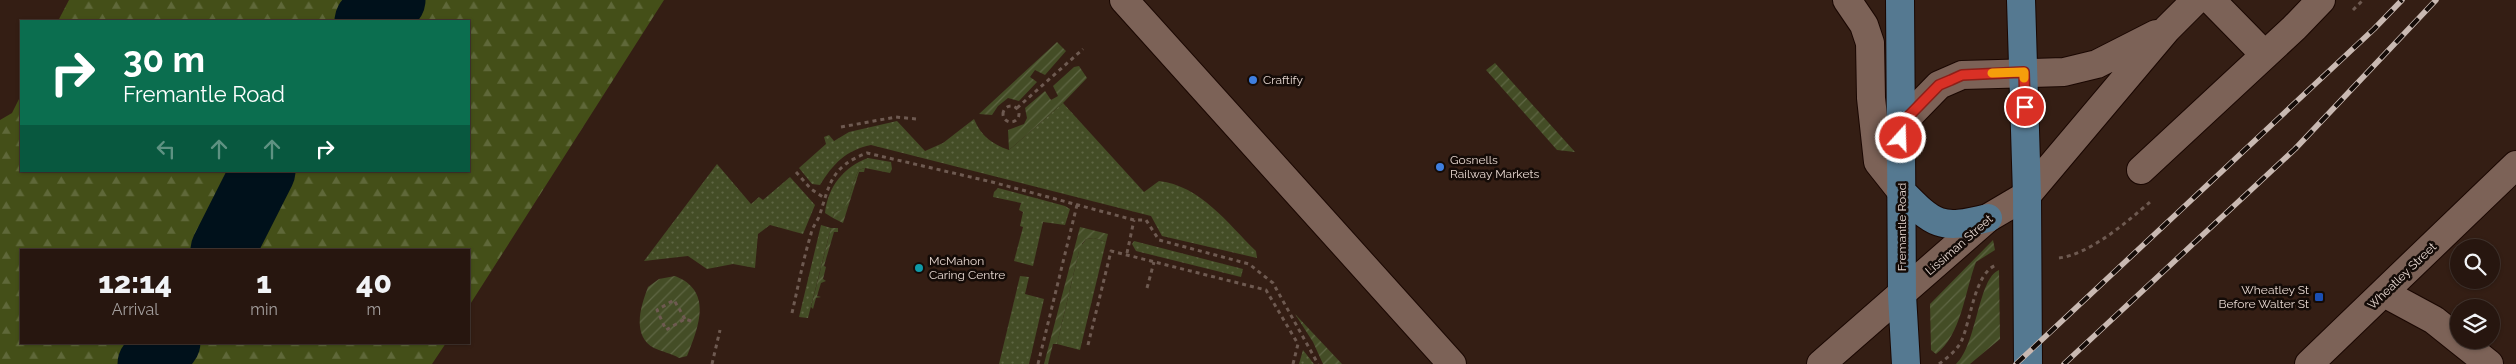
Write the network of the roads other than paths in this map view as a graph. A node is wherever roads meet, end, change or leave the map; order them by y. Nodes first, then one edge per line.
1 (1124, 0) edge
2 (1847, 0) edge
3 (1900, 0) edge
4 (2021, 0) edge
5 (2196, 0) edge
6 (2211, 0) edge
7 (2321, 0) edge
8 (2167, 29) junction
9 (2265, 55) junction
10 (2024, 72) junction
11 (1901, 124) junction
12 (2516, 165) edge
13 (2140, 170) dead end
14 (1901, 191) junction
15 (2027, 195) junction
16 (1988, 218) junction
17 (2384, 293) junction
18 (1902, 295) junction
19 (2450, 333) edge
20 (2470, 349) edge
21 (1452, 364) edge
22 (1821, 364) edge
23 (1906, 364) edge
24 (2028, 364) edge
25 (2309, 364) edge
26 (2489, 364) edge

1 - 21 street
2 - 14 street
3 - 11 main road, Fremantle Road
4 - 10 main road
5 - 8 street, Lissiman Street
6 - 9 street
7 - 9 street
8 - 10 street, Lissiman Street
8 - 15 street, Lissiman Street
9 - 13 street
10 - 11 street, Lissiman Street
10 - 15 main road
11 - 14 main road, Fremantle Road
12 - 17 street, Wheatley Street
14 - 16 main road
14 - 18 main road, Fremantle Road
15 - 16 street, Lissiman Street
15 - 24 main road
16 - 18 street, Lissiman Street
17 - 19 street
17 - 25 street, Wheatley Street
18 - 22 street, Lissiman Street
18 - 23 main road, Fremantle Road
20 - 26 street

